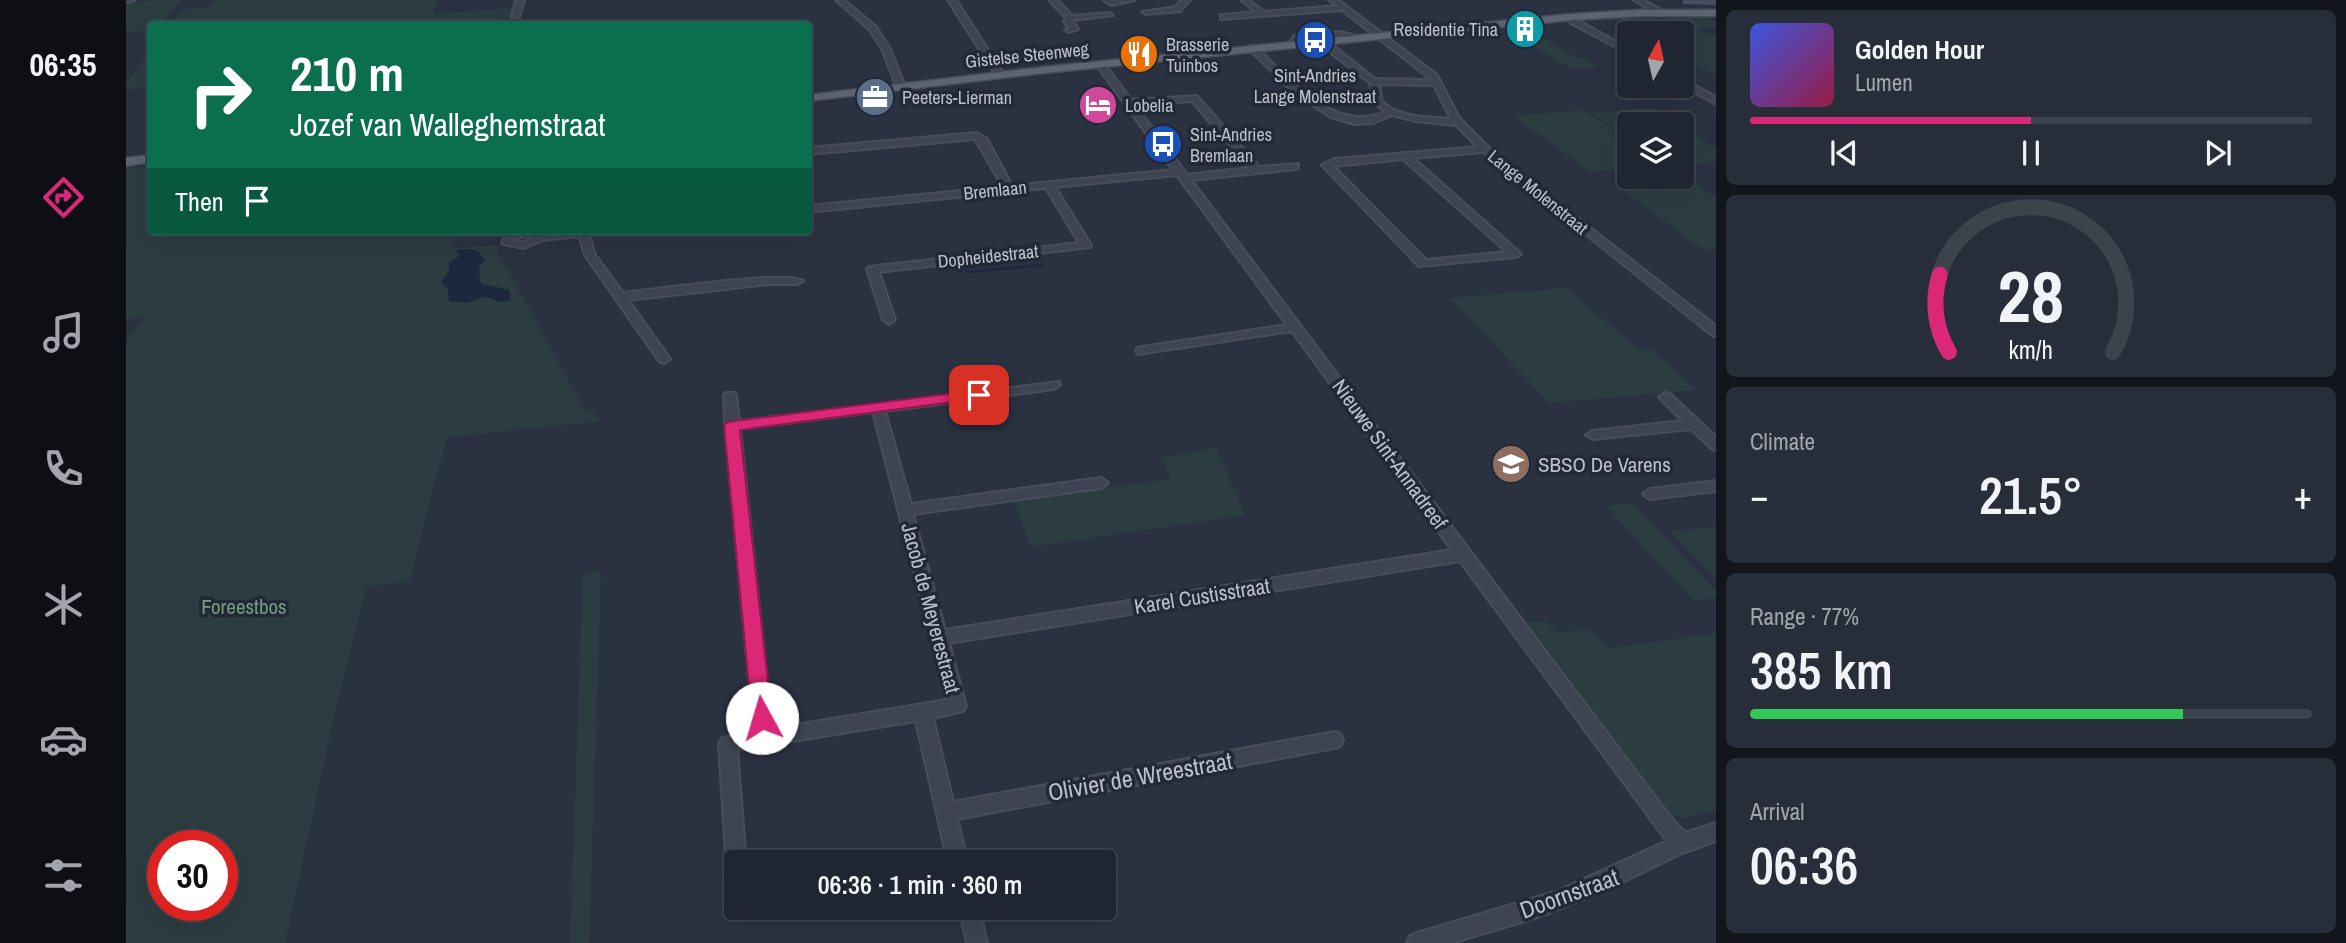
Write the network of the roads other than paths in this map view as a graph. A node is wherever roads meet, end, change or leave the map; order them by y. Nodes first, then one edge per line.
1 (520, 0) edge
2 (840, 0) edge
3 (952, 0) edge
4 (1053, 0) edge
5 (1108, 0) edge
6 (1131, 0) edge
7 (1186, 0) edge
8 (1245, 0) edge
9 (1333, 0) edge
10 (1638, 0) edge
11 (1342, 8) junction
12 (1146, 12) dead end
13 (1662, 13) junction
14 (1716, 13) edge
15 (1262, 14) junction
16 (1109, 15) dead end
17 (1572, 17) junction
18 (1070, 18) junction
19 (1224, 18) dead end
20 (514, 21) edge
21 (1069, 30) dead end
22 (1378, 36) junction
23 (1617, 45) edge
24 (1253, 48) junction
25 (1333, 50) dead end
26 (1100, 64) junction
27 (1000, 75) junction
28 (1373, 81) junction
29 (1437, 83) junction
30 (901, 86) junction
31 (1694, 89) edge
32 (1716, 92) edge
33 (1702, 93) junction
34 (812, 97) edge
35 (1716, 101) edge
36 (1129, 103) junction
37 (1392, 112) junction
38 (1457, 122) junction
39 (1485, 149) junction
40 (812, 151) edge
41 (1405, 156) junction
42 (147, 159) edge
43 (126, 162) edge
44 (1295, 166) dead end
45 (1256, 170) junction
46 (1183, 175) junction
47 (1049, 185) junction
48 (1009, 189) junction
49 (812, 209) edge
50 (560, 235) edge
51 (590, 235) edge
52 (540, 237) dead end
53 (797, 281) dead end
54 (620, 297) junction
55 (889, 320) dead end
56 (1296, 327) junction
57 (1716, 332) edge
58 (1142, 351) dead end
59 (664, 359) dead end
60 (1054, 385) dead end
61 (730, 396) dead end
62 (1665, 397) dead end
63 (878, 408) junction
64 (1694, 424) junction
65 (732, 426) junction
66 (1593, 435) dead end
67 (1716, 444) edge
68 (1101, 483) dead end
69 (1716, 486) edge
70 (1650, 494) dead end
71 (905, 510) junction
72 (1465, 554) junction
73 (939, 638) junction
74 (923, 712) junction
75 (764, 739) junction
76 (1334, 740) dead end
77 (946, 812) junction
78 (1716, 832) edge
79 (1682, 844) junction
80 (736, 850) edge
81 (955, 850) edge
82 (972, 920) edge
83 (977, 943) edge
84 (1417, 943) edge

1 - 20 street
2 - 30 street
3 - 27 street
4 - 18 street
5 - 6 street
7 - 12 street
8 - 15 street
9 - 11 street, Lange Molenstraat
10 - 13 street
11 - 15 street
11 - 22 street, Lange Molenstraat
13 - 14 main road, Gistelse Steenweg
13 - 17 main road, Gistelse Steenweg
15 - 19 street
16 - 18 street
17 - 22 main road, Gistelse Steenweg
17 - 23 street
18 - 21 street
22 - 24 main road, Gistelse Steenweg
22 - 29 street, Lange Molenstraat
24 - 26 main road, Gistelse Steenweg
24 - 37 street
25 - 28 street
26 - 27 main road, Gistelse Steenweg
26 - 36 street, Nieuwe Sint-Annadreef
27 - 30 main road, Gistelse Steenweg
28 - 29 street
28 - 37 street
29 - 38 street, Lange Molenstraat
30 - 34 main road, Gistelse Steenweg
31 - 33 street
32 - 33 street
33 - 35 street
36 - 45 street
36 - 46 street, Nieuwe Sint-Annadreef
37 - 38 street
38 - 39 street, Lange Molenstraat
39 - 41 street
39 - 57 street, Lange Molenstraat
40 - 48 street
41 - 41 street
42 - 43 main road
44 - 45 street, Bremlaan
45 - 46 street, Bremlaan
46 - 47 street, Bremlaan
46 - 56 street, Nieuwe Sint-Annadreef
47 - 48 street, Bremlaan
47 - 55 street, Dopheidestraat
48 - 49 street, Bremlaan
50 - 52 street
51 - 54 street
53 - 54 street
54 - 59 street
56 - 58 street
56 - 72 street, Nieuwe Sint-Annadreef
60 - 63 street
61 - 65 street
62 - 64 street
63 - 65 street
63 - 71 street, Jacob de Meyerestraat
64 - 66 street
64 - 67 street
65 - 75 street
68 - 71 street
69 - 70 street
71 - 73 street, Jacob de Meyerestraat
72 - 73 street, Karel Custisstraat
72 - 79 street, Nieuwe Sint-Annadreef
73 - 74 street, Jacob de Meyerestraat
74 - 75 street
74 - 77 street, Jacob de Meyerestraat
75 - 80 street
76 - 77 street, Olivier de Wreestraat
77 - 81 street, Jacob de Meyerestraat
78 - 79 street, Doornstraat
79 - 84 street, Doornstraat
82 - 83 street

